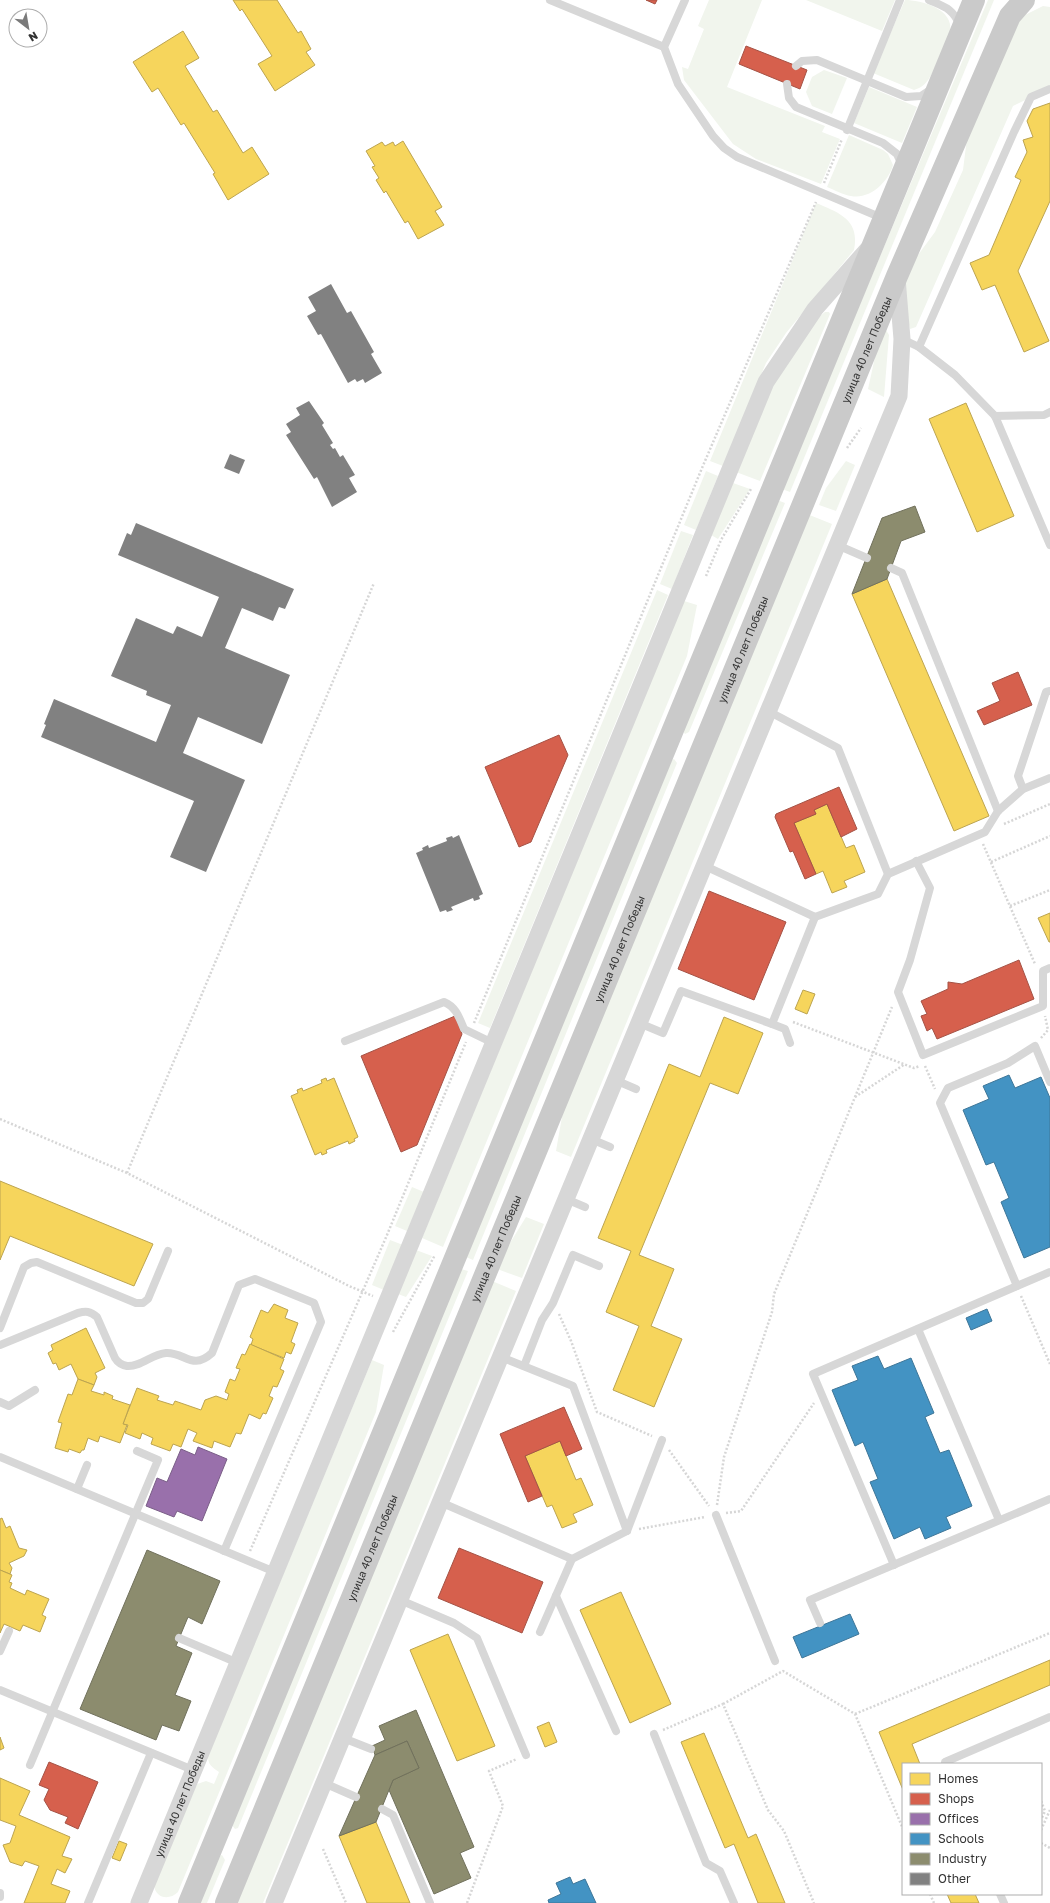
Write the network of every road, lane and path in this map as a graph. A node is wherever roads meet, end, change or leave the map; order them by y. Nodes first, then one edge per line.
1 (550, 0) edge
2 (685, 0) edge
3 (900, 0) edge
4 (929, 0) edge
5 (974, 0) edge
6 (1024, 0) edge
7 (962, 29) junction
8 (664, 47) junction
9 (796, 66) dead end
10 (867, 81) junction
11 (787, 84) dead end
12 (939, 85) junction
13 (1050, 89) edge
14 (846, 130) junction
15 (904, 169) junction
16 (821, 191) junction
17 (884, 219) junction
18 (874, 243) junction
19 (897, 276) junction
20 (902, 338) junction
21 (919, 347) junction
22 (1050, 412) edge
23 (995, 416) junction
24 (752, 488) dead end
25 (837, 545) junction
26 (1050, 545) edge
27 (867, 558) dead end
28 (891, 568) dead end
29 (706, 576) dead end
30 (374, 583) dead end
31 (1050, 691) edge
32 (768, 711) junction
33 (666, 746) junction
34 (698, 758) junction
35 (1050, 778) edge
36 (1023, 789) junction
37 (1050, 804) edge
38 (998, 811) junction
39 (982, 833) junction
40 (1050, 836) edge
41 (916, 862) junction
42 (991, 862) junction
43 (705, 866) junction
44 (888, 874) junction
45 (1050, 890) edge
46 (1010, 906) junction
47 (815, 917) junction
48 (1036, 967) dead end
49 (1050, 968) edge
50 (898, 992) junction
51 (1044, 1006) junction
52 (639, 1023) junction
53 (772, 1024) junction
54 (803, 1026) dead end
55 (470, 1033) junction
56 (345, 1041) dead end
57 (493, 1043) junction
58 (790, 1043) dead end
59 (1035, 1046) junction
60 (873, 1052) junction
61 (905, 1064) junction
62 (615, 1080) junction
63 (1050, 1082) edge
64 (636, 1089) dead end
65 (855, 1098) junction
66 (940, 1103) junction
67 (0, 1119) edge
68 (591, 1139) junction
69 (610, 1147) dead end
70 (127, 1173) junction
71 (566, 1199) junction
72 (585, 1206) dead end
73 (168, 1251) dead end
74 (435, 1255) dead end
75 (599, 1266) dead end
76 (1050, 1272) edge
77 (1017, 1286) junction
78 (362, 1292) junction
79 (386, 1302) junction
80 (553, 1303) junction
81 (0, 1328) edge
82 (918, 1329) junction
83 (391, 1336) dead end
84 (0, 1345) edge
85 (501, 1356) junction
86 (1050, 1364) edge
87 (524, 1366) junction
88 (35, 1390) dead end
89 (821, 1393) junction
90 (0, 1402) edge
91 (662, 1440) junction
92 (138, 1451) dead end
93 (0, 1457) edge
94 (87, 1465) dead end
95 (77, 1489) junction
96 (1050, 1499) edge
97 (440, 1502) junction
98 (136, 1514) junction
99 (716, 1515) junction
100 (999, 1520) junction
101 (627, 1531) junction
102 (224, 1550) junction
103 (572, 1559) junction
104 (246, 1560) junction
105 (894, 1565) junction
106 (275, 1572) junction
107 (556, 1596) junction
108 (400, 1600) junction
109 (820, 1623) dead end
110 (9, 1631) dead end
111 (540, 1632) dead end
112 (1050, 1633) edge
113 (179, 1638) dead end
114 (0, 1651) edge
115 (775, 1661) dead end
116 (238, 1663) junction
117 (0, 1690) edge
118 (723, 1704) junction
119 (53, 1712) junction
120 (855, 1714) junction
121 (1050, 1717) edge
122 (616, 1731) dead end
123 (654, 1734) joint
124 (343, 1738) junction
125 (371, 1749) dead end
126 (151, 1753) junction
127 (526, 1755) joint
128 (945, 1763) edge
129 (30, 1765) dead end
130 (193, 1770) junction
131 (324, 1783) junction
132 (356, 1798) dead end
133 (1042, 1804) edge
134 (382, 1810) dead end
135 (1050, 1810) edge
136 (1042, 1818) edge
137 (902, 1828) edge
138 (1042, 1828) edge
139 (220, 1829) junction
140 (252, 1842) junction
141 (322, 1848) dead end
142 (0, 1893) edge
143 (0, 1897) edge
144 (145, 1901) edge
145 (88, 1903) edge
146 (189, 1903) edge
147 (226, 1903) edge
148 (274, 1903) edge
149 (346, 1903) edge
150 (430, 1903) edge
151 (467, 1903) edge
152 (734, 1903) edge
153 (814, 1903) edge

1 - 8 lane
2 - 8 lane
3 - 10 lane
4 - 7 lane
5 - 7 main road, улица 40 лет Победы
6 - 19 main road, улица 40 лет Победы
7 - 12 main road, улица 40 лет Победы
8 - 16 lane
9 - 10 lane
10 - 12 lane
10 - 14 lane
11 - 14 lane
12 - 15 main road, улица 40 лет Победы
13 - 21 lane
14 - 15 lane
14 - 16 path
15 - 17 main road, улица 40 лет Победы
16 - 17 lane
16 - 55 path
17 - 18 main road, улица 40 лет Победы
18 - 33 main road, улица 40 лет Победы
18 - 57 street, улица 40 лет Победы
19 - 20 street
19 - 34 main road, улица 40 лет Победы
20 - 21 lane
20 - 25 street
21 - 23 lane
22 - 23 lane
23 - 26 lane
24 - 29 path
25 - 27 lane
25 - 32 street
28 - 38 lane
30 - 70 path
31 - 36 lane
32 - 43 street
32 - 44 lane
33 - 34 main road
33 - 139 main road, улица 40 лет Победы
34 - 140 main road, улица 40 лет Победы
35 - 36 lane
36 - 38 lane
37 - 39 path
38 - 39 lane
39 - 41 lane
39 - 42 path
40 - 42 path
41 - 44 lane
41 - 50 lane
42 - 46 path
43 - 47 lane
43 - 52 street
44 - 47 lane
45 - 46 path
46 - 48 path
47 - 53 lane
49 - 51 lane
50 - 51 lane
50 - 60 path
51 - 59 path
52 - 53 lane
52 - 62 street
53 - 58 lane
54 - 60 path
55 - 56 lane
55 - 57 lane
55 - 78 path
57 - 79 street, улица 40 лет Победы
59 - 63 lane
59 - 66 lane
60 - 61 path
60 - 65 path
61 - 65 path
61 - 66 path
62 - 64 lane
62 - 68 street
65 - 99 path
66 - 77 lane
67 - 70 path
68 - 69 lane
68 - 71 street
70 - 78 path
71 - 72 lane
71 - 85 street
73 - 81 lane
74 - 83 path
75 - 80 lane
76 - 77 lane
77 - 82 lane
77 - 86 path
78 - 79 path
78 - 104 path
79 - 106 street, улица 40 лет Победы
80 - 87 lane
80 - 91 path
82 - 89 lane
82 - 100 lane
84 - 102 lane
85 - 87 lane
85 - 97 street
87 - 101 lane
88 - 90 lane
89 - 99 path
89 - 105 lane
91 - 99 path
91 - 101 lane
92 - 98 lane
93 - 95 lane
94 - 95 lane
95 - 98 lane
96 - 100 lane
97 - 103 lane
97 - 108 street
98 - 102 lane
98 - 119 lane
99 - 101 path
99 - 115 lane
100 - 105 lane
101 - 103 lane
102 - 104 lane
103 - 107 lane
104 - 106 lane
105 - 109 lane
106 - 116 street, улица 40 лет Победы
107 - 111 lane
107 - 122 lane
108 - 124 street
108 - 127 lane
110 - 114 lane
112 - 120 path
113 - 116 lane
116 - 130 street, улица 40 лет Победы
117 - 119 lane
118 - 120 path
118 - 123 path
118 - 153 path
119 - 126 lane
119 - 129 lane
120 - 137 path
121 - 128 lane
123 - 152 lane
124 - 125 lane
124 - 131 street
126 - 130 lane
126 - 145 lane
127 - 151 path
130 - 144 street, улица 40 лет Победы
131 - 132 lane
131 - 148 street
133 - 136 path
134 - 150 lane
135 - 138 path
139 - 140 main road
139 - 146 main road, улица 40 лет Победы
140 - 147 main road, улица 40 лет Победы
141 - 149 path
142 - 143 lane

